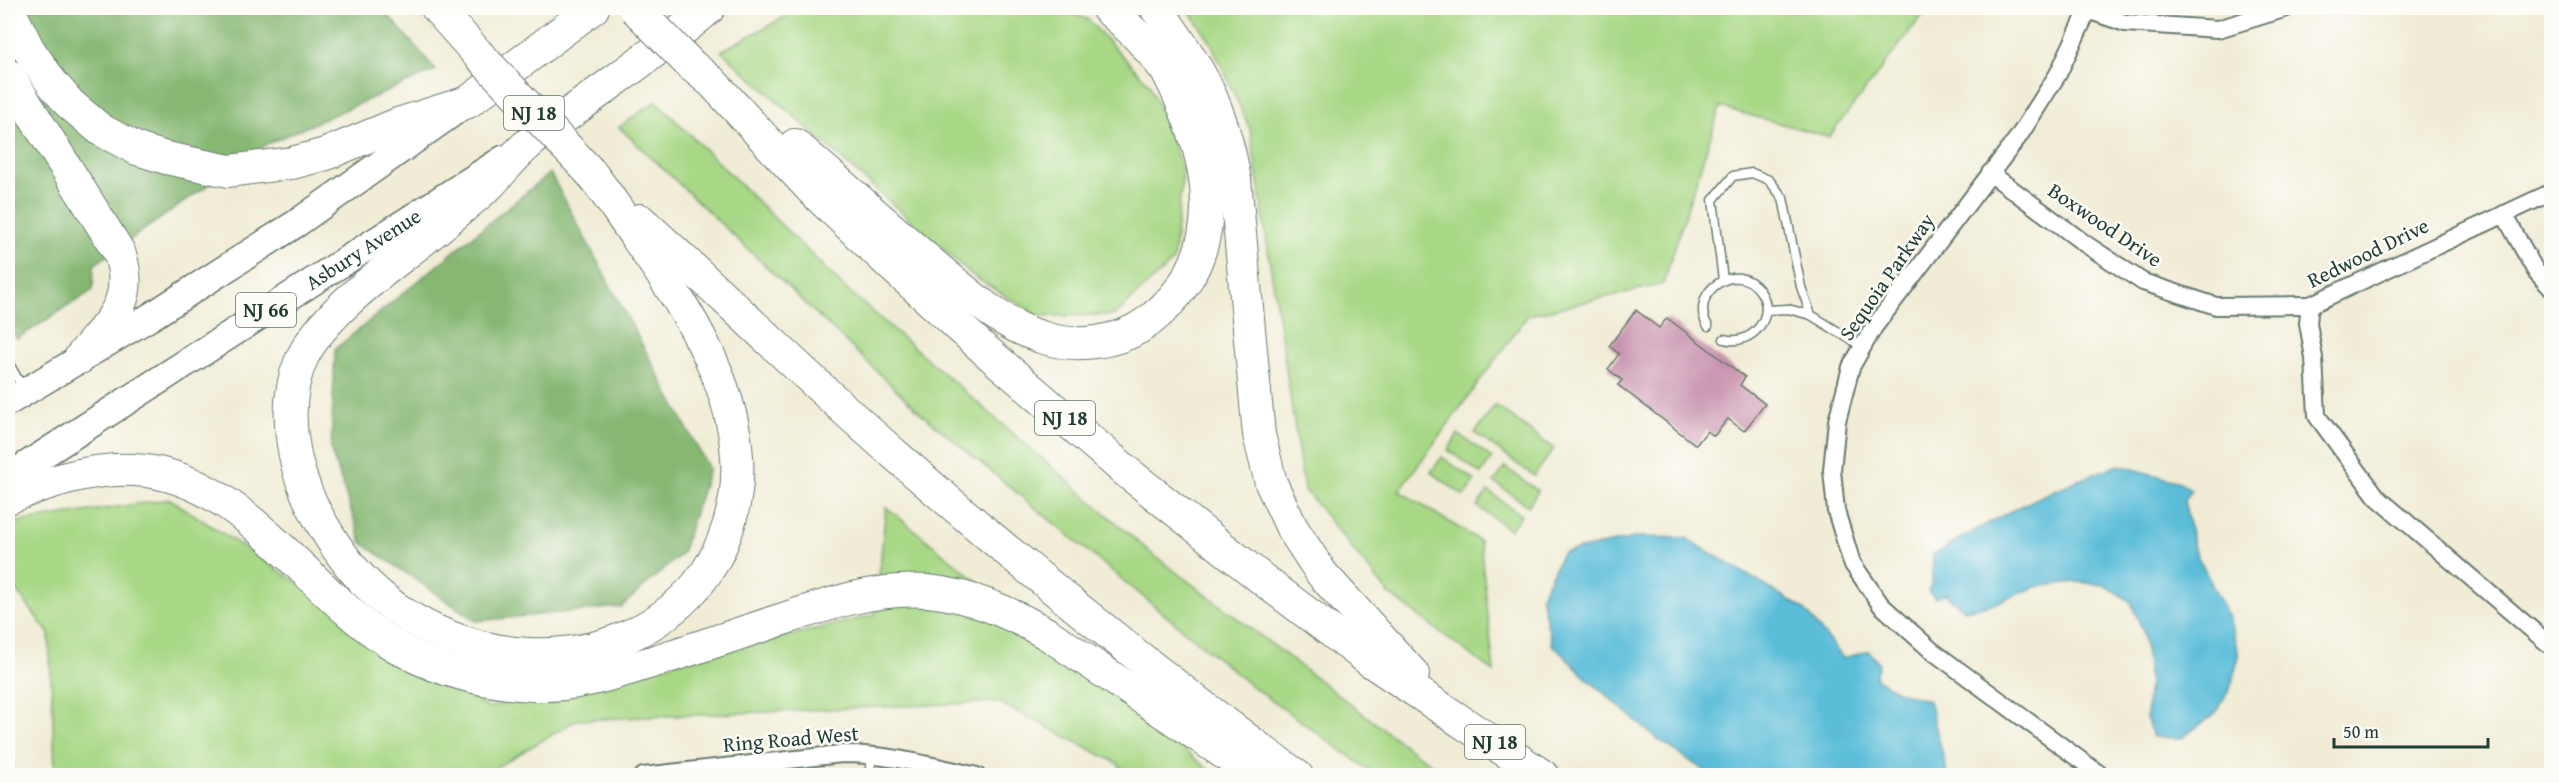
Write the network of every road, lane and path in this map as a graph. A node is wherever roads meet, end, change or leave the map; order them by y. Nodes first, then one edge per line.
1 (8, 8) edge
2 (424, 8) edge
3 (593, 8) edge
4 (635, 8) edge
5 (728, 8) edge
6 (1107, 8) edge
7 (1156, 8) edge
8 (2086, 8) edge
9 (2287, 8) edge
10 (700, 15) edge
11 (444, 16) edge
12 (8, 75) edge
13 (717, 88) junction
14 (468, 102) junction
15 (527, 145) junction
16 (1990, 173) junction
17 (594, 177) junction
18 (2552, 192) edge
19 (2504, 214) junction
20 (1723, 280) junction
21 (2552, 289) edge
22 (2310, 305) junction
23 (1766, 310) junction
24 (1811, 315) junction
25 (1708, 327) dead end
26 (1724, 339) dead end
27 (1863, 347) junction
28 (80, 358) junction
29 (8, 362) edge
30 (16, 396) edge
31 (8, 477) edge
32 (8, 498) edge
33 (2552, 647) edge
34 (1446, 709) junction
35 (873, 755) junction
36 (753, 770) edge
37 (644, 776) edge
38 (868, 776) edge
39 (977, 776) edge
40 (1258, 776) edge
41 (1297, 776) edge
42 (1543, 776) edge
43 (2102, 776) edge

1 - 14 highway
2 - 11 highway
3 - 14 highway, NJ 66
4 - 13 highway, NJ 18, bridge
5 - 10 highway, Asbury Avenue
6 - 13 highway
7 - 34 highway
8 - 9 street
8 - 16 street, Sequoia Parkway
10 - 15 highway, Asbury Avenue / NJ 66
11 - 17 highway, NJ 18, bridge
12 - 28 highway
13 - 34 highway, NJ 18
14 - 28 main road, NJ 66
15 - 17 highway
15 - 31 main road, Asbury Avenue / NJ 66
16 - 22 street, Boxwood Drive
16 - 27 street, Sequoia Parkway
17 - 41 highway, NJ 18
18 - 19 street, Redwood Drive
19 - 21 street
19 - 22 street, Redwood Drive
20 - 23 lane
20 - 24 lane
20 - 25 lane
22 - 33 street, Redwood Drive
23 - 24 lane
23 - 26 lane
24 - 27 lane
27 - 43 street, Sequoia Parkway
28 - 30 main road, NJ 66
29 - 30 lane
32 - 40 highway
34 - 42 highway, NJ 18
35 - 36 street, Ring Road West
35 - 38 lane
35 - 39 street, Ring Road West
36 - 37 street, Ring Road West

